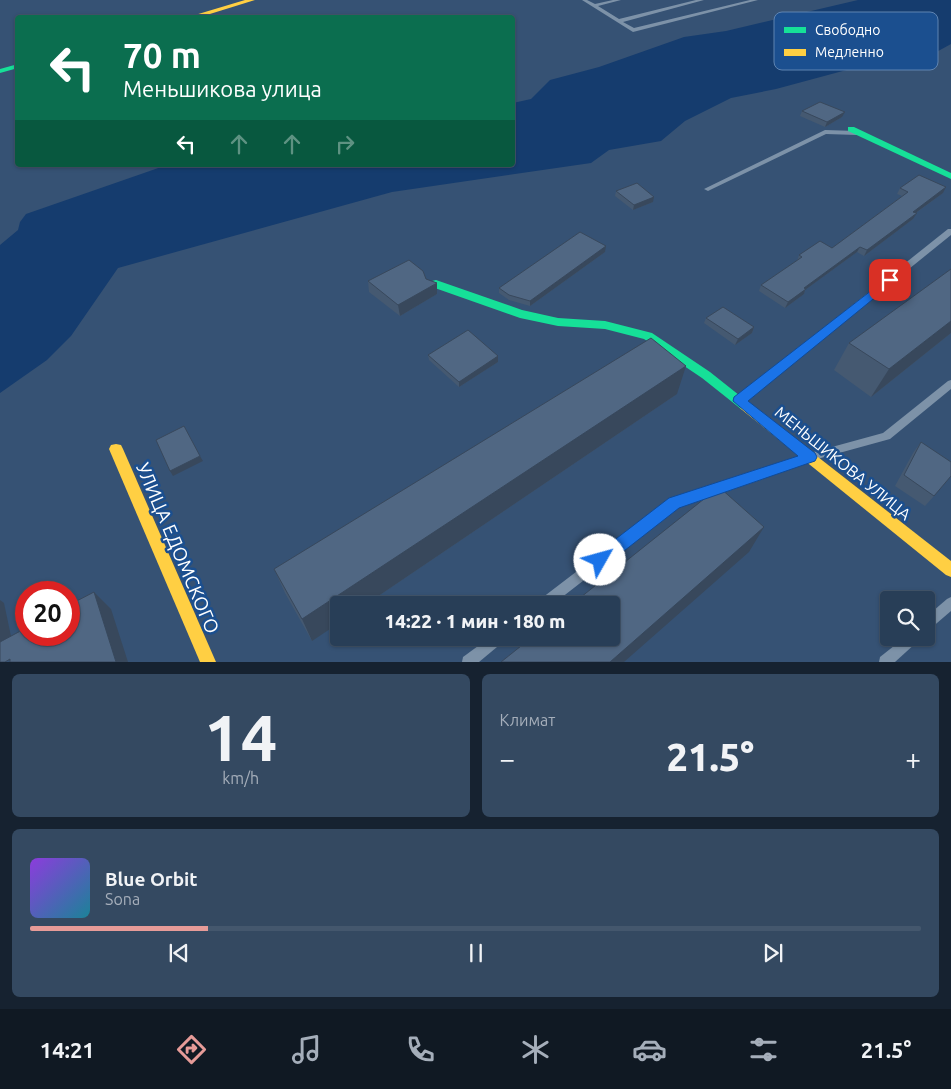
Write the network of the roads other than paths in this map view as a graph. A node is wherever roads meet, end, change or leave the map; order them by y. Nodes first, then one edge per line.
1 (252, 0) edge
2 (584, 0) edge
3 (619, 0) edge
4 (702, 0) edge
5 (756, 0) edge
6 (594, 6) junction
7 (199, 15) edge
8 (619, 21) junction
9 (15, 67) edge
10 (0, 71) edge
11 (855, 131) joint
12 (951, 176) edge
13 (708, 189) dead end
14 (951, 231) edge
15 (436, 284) edge
16 (951, 384) edge
17 (739, 401) junction
18 (116, 449) dead end
19 (810, 457) junction
20 (951, 570) edge
21 (554, 596) edge
22 (951, 604) edge
23 (935, 617) edge
24 (489, 646) edge
25 (903, 646) edge
26 (208, 662) edge
27 (468, 662) edge
28 (885, 662) edge

1 - 7 street
2 - 6 lane
3 - 6 lane
4 - 8 lane
5 - 8 lane
6 - 8 lane
9 - 10 street
11 - 12 street
11 - 13 lane
14 - 17 lane
15 - 17 street, МЕНЬШИКОВА УЛИЦА
16 - 19 lane
17 - 19 street, МЕНЬШИКОВА УЛИЦА
18 - 26 street, УЛИЦА ЕДОМСКОГО
19 - 20 street, МЕНЬШИКОВА УЛИЦА
19 - 21 lane
22 - 23 lane
24 - 27 lane
25 - 28 lane

